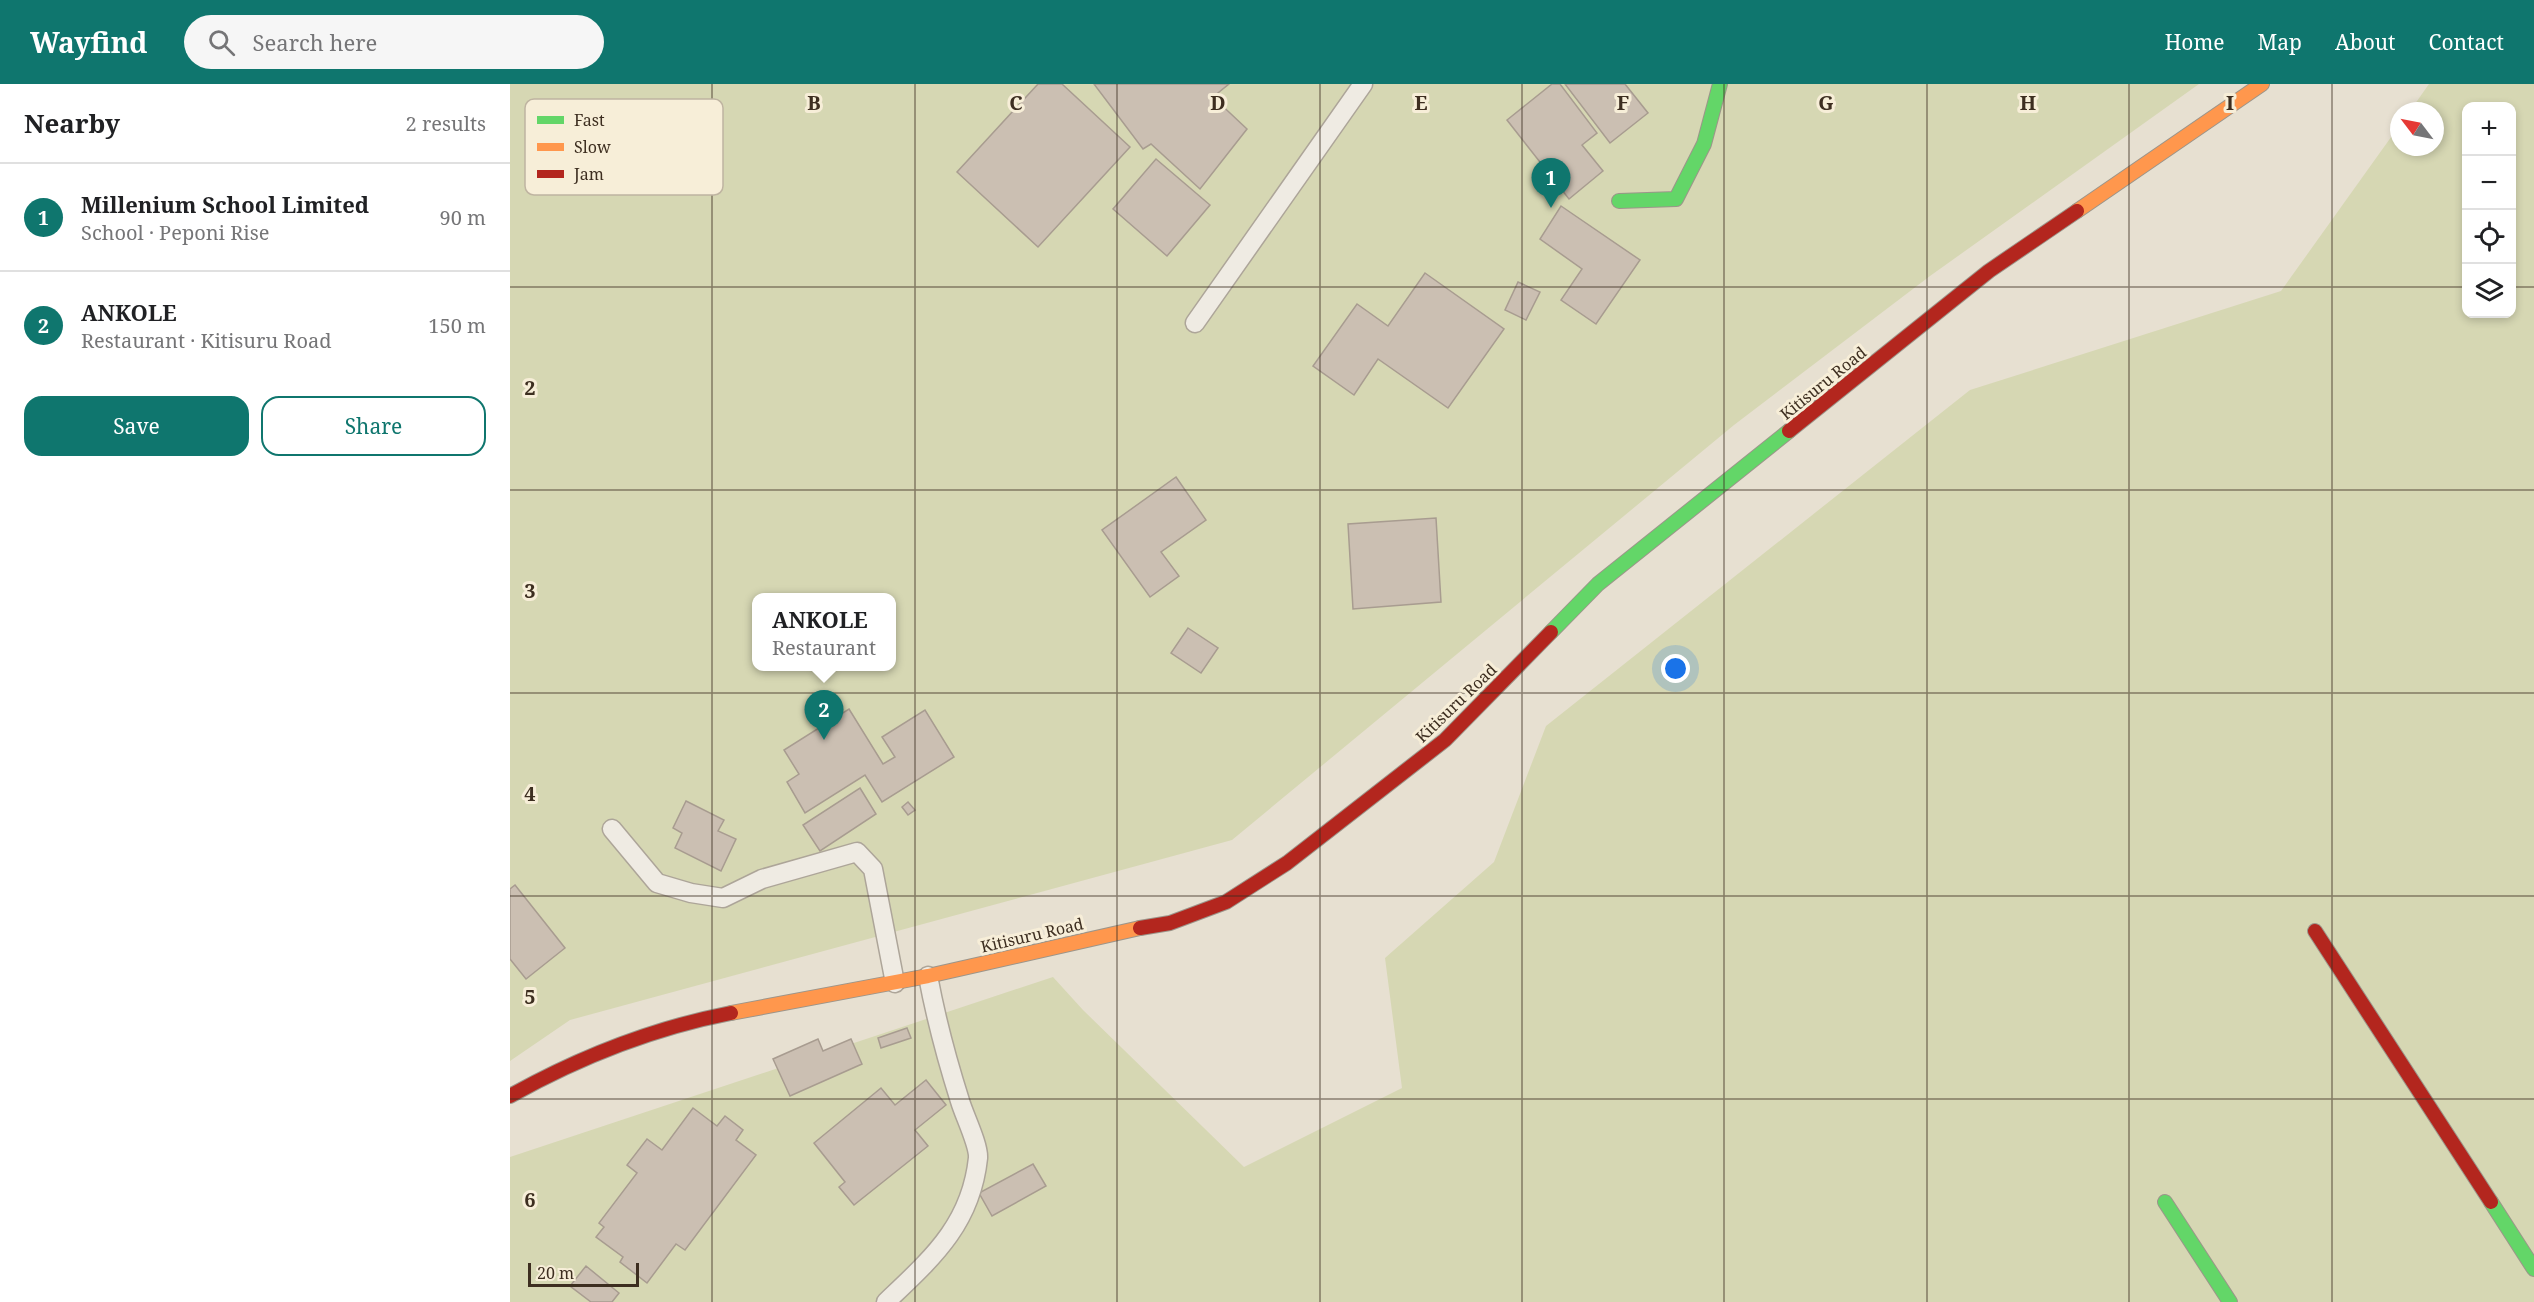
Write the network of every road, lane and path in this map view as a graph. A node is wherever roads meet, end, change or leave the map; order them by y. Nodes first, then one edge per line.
1 (1363, 84) edge
2 (1720, 84) edge
3 (2262, 84) edge
4 (1619, 201) dead end
5 (1195, 322) dead end
6 (612, 829) dead end
7 (2315, 931) dead end
8 (928, 976) junction
9 (895, 983) junction
10 (510, 1096) edge
11 (2165, 1202) dead end
12 (2534, 1269) edge
13 (886, 1302) edge
14 (2230, 1302) edge

1 - 5 lane
2 - 4 street
3 - 8 street, Kitisuru Road
6 - 9 lane
7 - 12 street
8 - 9 street, Kitisuru Road
8 - 13 lane
9 - 10 street, Kitisuru Road
11 - 14 street

